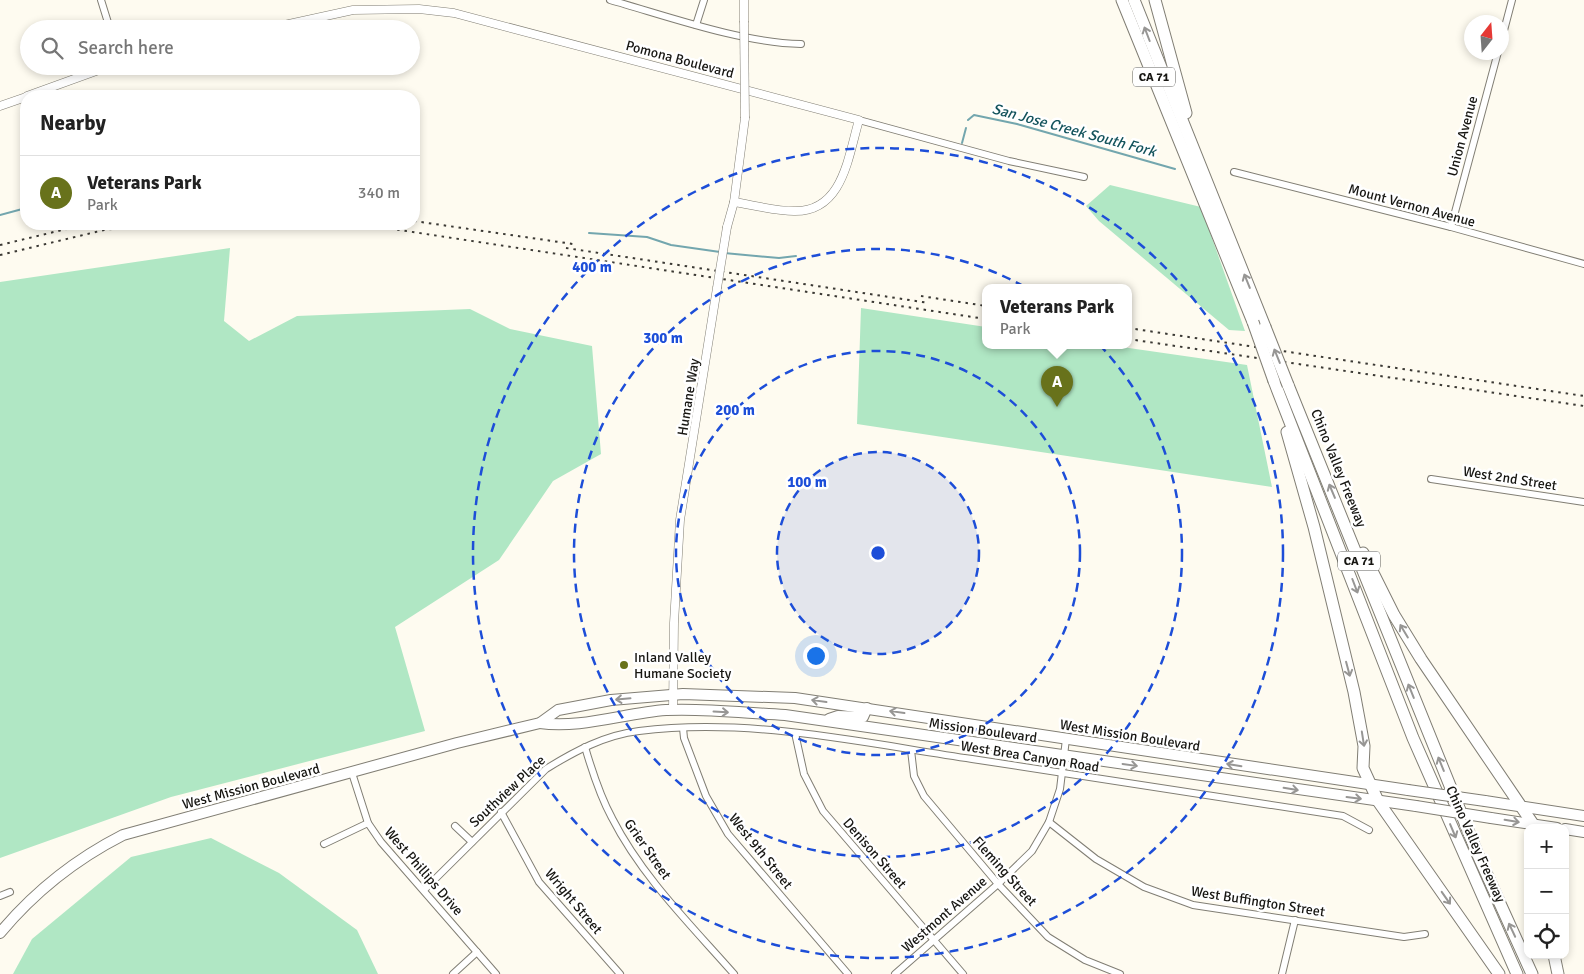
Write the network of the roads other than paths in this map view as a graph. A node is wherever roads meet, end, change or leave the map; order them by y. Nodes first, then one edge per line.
1 (101, 0) edge
2 (610, 0) edge
3 (704, 0) edge
4 (744, 0) edge
5 (1115, 0) edge
6 (1122, 0) edge
7 (1134, 0) edge
8 (1155, 0) edge
9 (1512, 0) edge
10 (1508, 15) edge
11 (107, 20) edge
12 (307, 20) edge
13 (696, 25) junction
14 (801, 44) dead end
15 (1146, 57) junction
16 (1496, 60) edge
17 (85, 75) edge
18 (44, 90) edge
19 (20, 99) edge
20 (0, 106) edge
21 (859, 120) junction
22 (1192, 151) junction
23 (1234, 172) dead end
24 (1084, 177) dead end
25 (734, 202) junction
26 (1220, 226) junction
27 (1451, 227) junction
28 (1584, 264) edge
29 (1279, 394) junction
30 (1431, 479) dead end
31 (1584, 502) edge
32 (1346, 523) junction
33 (672, 695) junction
34 (867, 708) junction
35 (673, 710) junction
36 (826, 721) junction
37 (540, 723) junction
38 (683, 728) junction
39 (794, 733) junction
40 (1066, 738) junction
41 (585, 747) junction
42 (912, 750) junction
43 (1064, 755) junction
44 (352, 773) junction
45 (1062, 773) junction
46 (1369, 784) junction
47 (1378, 801) junction
48 (1521, 806) junction
49 (501, 812) junction
50 (1584, 816) edge
51 (1049, 822) junction
52 (368, 823) junction
53 (1524, 824) edge
54 (1533, 824) edge
55 (455, 826) dead end
56 (1369, 830) dead end
57 (1569, 830) edge
58 (1584, 832) edge
59 (472, 842) junction
60 (324, 844) dead end
61 (998, 884) junction
62 (424, 890) junction
63 (10, 892) dead end
64 (0, 896) edge
65 (1295, 920) junction
66 (0, 933) edge
67 (1425, 934) dead end
68 (934, 940) junction
69 (477, 952) junction
70 (1555, 959) edge
71 (453, 974) edge
72 (496, 974) edge
73 (620, 974) edge
74 (734, 974) edge
75 (848, 974) edge
76 (895, 974) edge
77 (963, 974) edge
78 (1120, 974) edge
79 (1282, 974) edge
80 (1499, 974) edge
81 (1517, 974) edge
82 (1532, 974) edge
83 (1558, 974) edge

1 - 11 street
2 - 13 street
3 - 13 street
4 - 25 street, Humane Way, bridge
5 - 15 highway
6 - 15 highway, Chino Valley Freeway / CA 71
22 -> 7 highway, Chino Valley Freeway / CA 71
8 - 22 highway
9 - 10 street
12 - 21 street, Pomona Boulevard
13 - 14 street
15 - 22 highway, Chino Valley Freeway / CA 71
16 - 27 street, Union Avenue
17 - 18 street
19 - 20 street
21 - 24 street, Pomona Boulevard
21 - 25 street
22 - 26 highway, Chino Valley Freeway / CA 71
23 - 27 street, Mount Vernon Avenue
25 - 33 street, Humane Way, bridge
26 - 29 highway, Chino Valley Freeway / CA 71, bridge
32 -> 26 highway, Chino Valley Freeway / CA 71, bridge
27 - 28 street, Mount Vernon Avenue
29 -> 46 highway
29 -> 81 highway, Chino Valley Freeway / CA 71
30 - 31 street, West 2nd Street
48 -> 32 highway
82 -> 32 highway, Chino Valley Freeway / CA 71
34 -> 33 main road, West Mission Boulevard
33 - 35 street, Humane Way
33 -> 37 main road
34 - 36 main road
40 -> 34 main road, West Mission Boulevard
35 -> 36 main road, Mission Boulevard
35 - 37 main road, Mission Boulevard
36 - 43 main road, Mission Boulevard
37 - 44 main road, West Mission Boulevard
38 - 39 street, West Brea Canyon Road
38 - 41 street, Southview Place
38 - 75 street, West 9th Street
39 - 42 street, West Brea Canyon Road
39 - 68 street, Denison Street
40 - 43 street, Westmont Avenue
46 -> 40 main road, West Mission Boulevard
41 - 49 street, Southview Place
41 - 74 street, Grier Street
42 - 45 street, West Brea Canyon Road
42 - 61 street, Fleming Street
43 - 45 street, Westmont Avenue
43 -> 47 main road, Mission Boulevard
44 - 52 street, West Phillips Drive
44 - 66 main road, West Mission Boulevard
45 - 51 street, Westmont Avenue
45 - 56 street, West Brea Canyon Road
46 - 47 highway
46 - 48 main road, West Mission Boulevard, bridge
47 -> 53 main road, Mission Boulevard, bridge
47 -> 80 highway
48 - 50 main road, West Mission Boulevard
48 - 54 highway
49 - 59 street, Southview Place
49 - 73 street, Wright Street
51 - 61 street, Westmont Avenue
51 - 65 street, West Buffington Street
52 - 60 street
52 - 62 street, West Phillips Drive
55 - 59 street
57 - 58 main road
59 - 62 street, Southview Place
61 - 68 street, Westmont Avenue
61 - 78 street, Fleming Street
62 - 69 street, West Phillips Drive
63 - 64 street
65 - 67 street, West Buffington Street
65 - 79 street
68 - 76 street, Westmont Avenue
68 - 77 street, Denison Street
69 - 71 street
69 - 72 street, West Phillips Drive
70 - 83 highway

